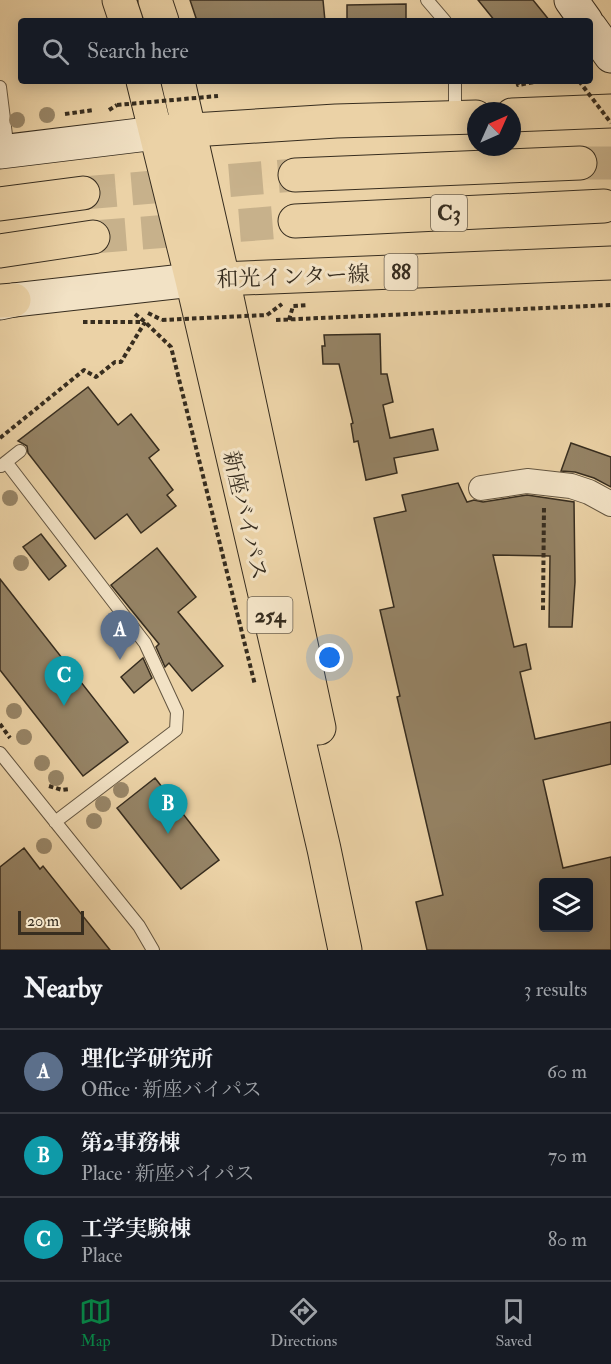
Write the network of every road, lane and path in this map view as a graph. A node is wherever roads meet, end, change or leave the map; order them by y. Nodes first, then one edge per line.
1 (119, 0) edge
2 (156, 0) edge
3 (428, 0) edge
4 (571, 0) edge
5 (125, 18) edge
6 (161, 18) edge
7 (443, 18) edge
8 (584, 18) edge
9 (593, 31) edge
10 (611, 56) edge
11 (144, 84) edge
12 (179, 84) edge
13 (456, 84) edge
14 (581, 84) edge
15 (0, 87) edge
16 (218, 96) dead end
17 (117, 105) dead end
18 (94, 110) dead end
19 (611, 111) edge
20 (64, 114) dead end
21 (521, 115) edge
22 (465, 117) edge
23 (611, 123) edge
24 (190, 131) junction
25 (156, 133) junction
26 (4, 151) edge
27 (580, 163) tunnel mouth
28 (295, 175) tunnel mouth
29 (83, 193) tunnel mouth
30 (0, 204) edge
31 (604, 206) dead end
32 (295, 221) tunnel mouth
33 (93, 237) tunnel mouth
34 (0, 251) edge
35 (611, 263) edge
36 (207, 279) junction
37 (5, 301) edge
38 (611, 304) edge
39 (293, 306) dead end
40 (136, 314) dead end
41 (267, 315) dead end
42 (162, 320) dead end
43 (276, 320) dead end
44 (289, 320) junction
45 (81, 322) dead end
46 (145, 322) junction
47 (0, 438) edge
48 (20, 452) dead end
49 (3, 465) edge
50 (544, 483) junction
51 (481, 488) dead end
52 (611, 504) edge
53 (543, 610) dead end
54 (256, 687) dead end
55 (0, 724) edge
56 (14, 743) dead end
57 (0, 753) edge
58 (42, 780) dead end
59 (76, 788) dead end
60 (55, 822) junction
61 (153, 950) edge
62 (345, 950) edge
63 (366, 950) edge

1 - 5 main road
2 - 6 main road
3 - 7 lane
4 - 8 street
9 - 10 street
11 - 25 main road, 新座バイパス / 254
12 - 24 main road, 新座バイパス / 254
13 - 22 lane
14 - 23 path, bridge
15 - 26 lane
16 - 17 path, bridge
18 - 20 path
19 - 21 main road
22 - 24 main road
24 - 25 main road
24 - 36 main road, 新座バイパス / 254
25 - 26 street
25 - 36 main road, 新座バイパス / 254
27 - 28 main road, C3
29 - 30 main road
31 - 32 main road, C3
33 - 34 main road
35 - 36 main road, 和光インター線 / 88
36 - 37 street
36 - 62 main road, 新座バイパス / 254
36 - 63 main road, 新座バイパス / 254
38 - 44 path
39 - 44 path
40 - 46 path
41 - 42 path, bridge
43 - 44 path
45 - 46 path
46 - 47 path
46 - 54 path
48 - 49 lane
49 - 60 lane
50 - 51 street
50 - 52 street
50 - 53 path
55 - 56 path
57 - 60 lane
58 - 59 path
60 - 61 lane

